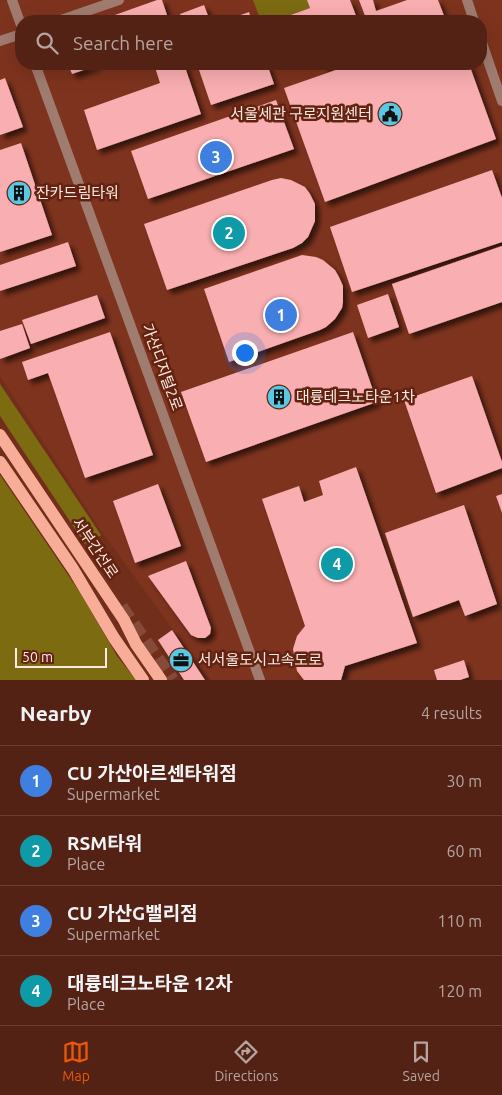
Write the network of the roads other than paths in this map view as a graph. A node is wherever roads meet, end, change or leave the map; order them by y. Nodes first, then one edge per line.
1 (12, 0) edge
2 (119, 0) edge
3 (466, 0) edge
4 (17, 15) edge
5 (75, 15) edge
6 (472, 15) edge
7 (15, 36) edge
8 (0, 41) edge
9 (487, 57) edge
10 (37, 70) edge
11 (502, 101) edge
12 (0, 435) edge
13 (0, 462) edge
14 (124, 620) junction
15 (143, 680) edge
16 (161, 680) edge
17 (170, 680) edge
18 (260, 680) edge

1 - 4 street
2 - 5 street
3 - 6 street
7 - 8 street
9 - 11 street
10 - 18 street, 가산디지털2로
12 - 14 main road, 서부간선로
13 - 15 main road, 서부간선로
14 - 16 main road, 서부간선로
14 - 17 main road

